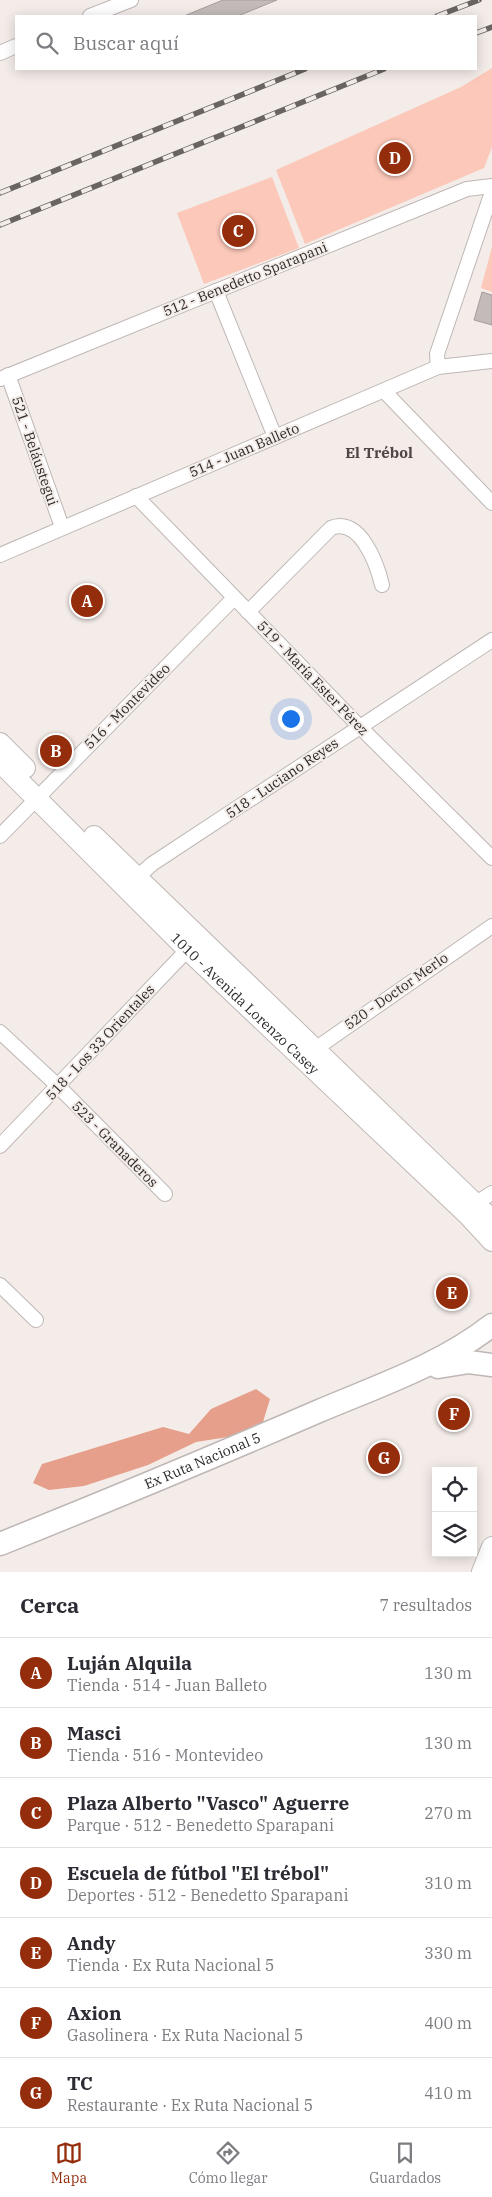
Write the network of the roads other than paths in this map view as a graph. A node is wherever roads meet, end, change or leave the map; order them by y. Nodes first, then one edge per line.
1 (131, 0) edge
2 (93, 15) edge
3 (492, 186) edge
4 (492, 192) edge
5 (216, 290) junction
6 (492, 361) edge
7 (438, 367) junction
8 (4, 377) edge
9 (384, 390) junction
10 (275, 437) junction
11 (136, 496) junction
12 (492, 503) edge
13 (62, 528) junction
14 (0, 554) edge
15 (382, 585) dead end
16 (234, 598) junction
17 (248, 612) junction
18 (492, 640) edge
19 (359, 726) junction
20 (0, 743) edge
21 (0, 762) edge
22 (41, 793) junction
23 (0, 836) edge
24 (492, 858) edge
25 (131, 883) junction
26 (492, 926) edge
27 (193, 944) junction
28 (0, 1032) edge
29 (308, 1054) junction
30 (58, 1087) junction
31 (0, 1146) edge
32 (165, 1194) dead end
33 (479, 1204) edge
34 (492, 1220) edge
35 (492, 1241) edge
36 (0, 1285) edge
37 (36, 1320) dead end
38 (492, 1325) edge
39 (492, 1364) edge
40 (403, 1376) junction
41 (0, 1544) edge
42 (492, 1548) edge
43 (482, 1572) edge

1 - 2 street
3 - 5 street, 512 - Benedetto Sparapani
4 - 7 street
5 - 8 street, 512 - Benedetto Sparapani
5 - 10 street
6 - 7 street, 514 - Juan Balleto
7 - 9 street, 514 - Juan Balleto
8 - 13 street, 521 - Beláustegui
9 - 10 street, 514 - Juan Balleto
9 - 12 street
10 - 11 street, 514 - Juan Balleto
11 - 13 street, 514 - Juan Balleto
11 - 16 street, 519 - María Ester Pérez
13 - 14 street, 514 - Juan Balleto
15 - 17 street
16 - 17 street, 519 - María Ester Pérez
16 - 22 street, 516 - Montevideo
17 - 19 street, 519 - María Ester Pérez
18 - 19 street, 518 - Luciano Reyes
19 - 24 street, 519 - María Ester Pérez
19 - 25 street, 518 - Luciano Reyes
20 - 22 main road, 1010 - Avenida Lorenzo Casey
21 - 22 main road, 1010 - Avenida Lorenzo Casey
22 - 23 street, 516 - Montevideo
22 - 25 main road, 1010 - Avenida Lorenzo Casey
25 - 27 main road, 1010 - Avenida Lorenzo Casey
26 - 29 street, 520 - Doctor Merlo
27 - 29 main road, 1010 - Avenida Lorenzo Casey
27 - 30 street, 518 - Los 33 Orientales
28 - 30 street, 523 - Granaderos
29 - 33 main road, 1010 - Avenida Lorenzo Casey
30 - 31 street, 518 - Los 33 Orientales
30 - 32 street, 523 - Granaderos
33 - 34 main road, 1010 - Avenida Lorenzo Casey
33 - 35 main road, 1010 - Avenida Lorenzo Casey
36 - 37 street
38 - 40 main road, Ex Ruta Nacional 5
39 - 40 main road, Ex Ruta Nacional 5
40 - 41 main road, Ex Ruta Nacional 5
42 - 43 main road

